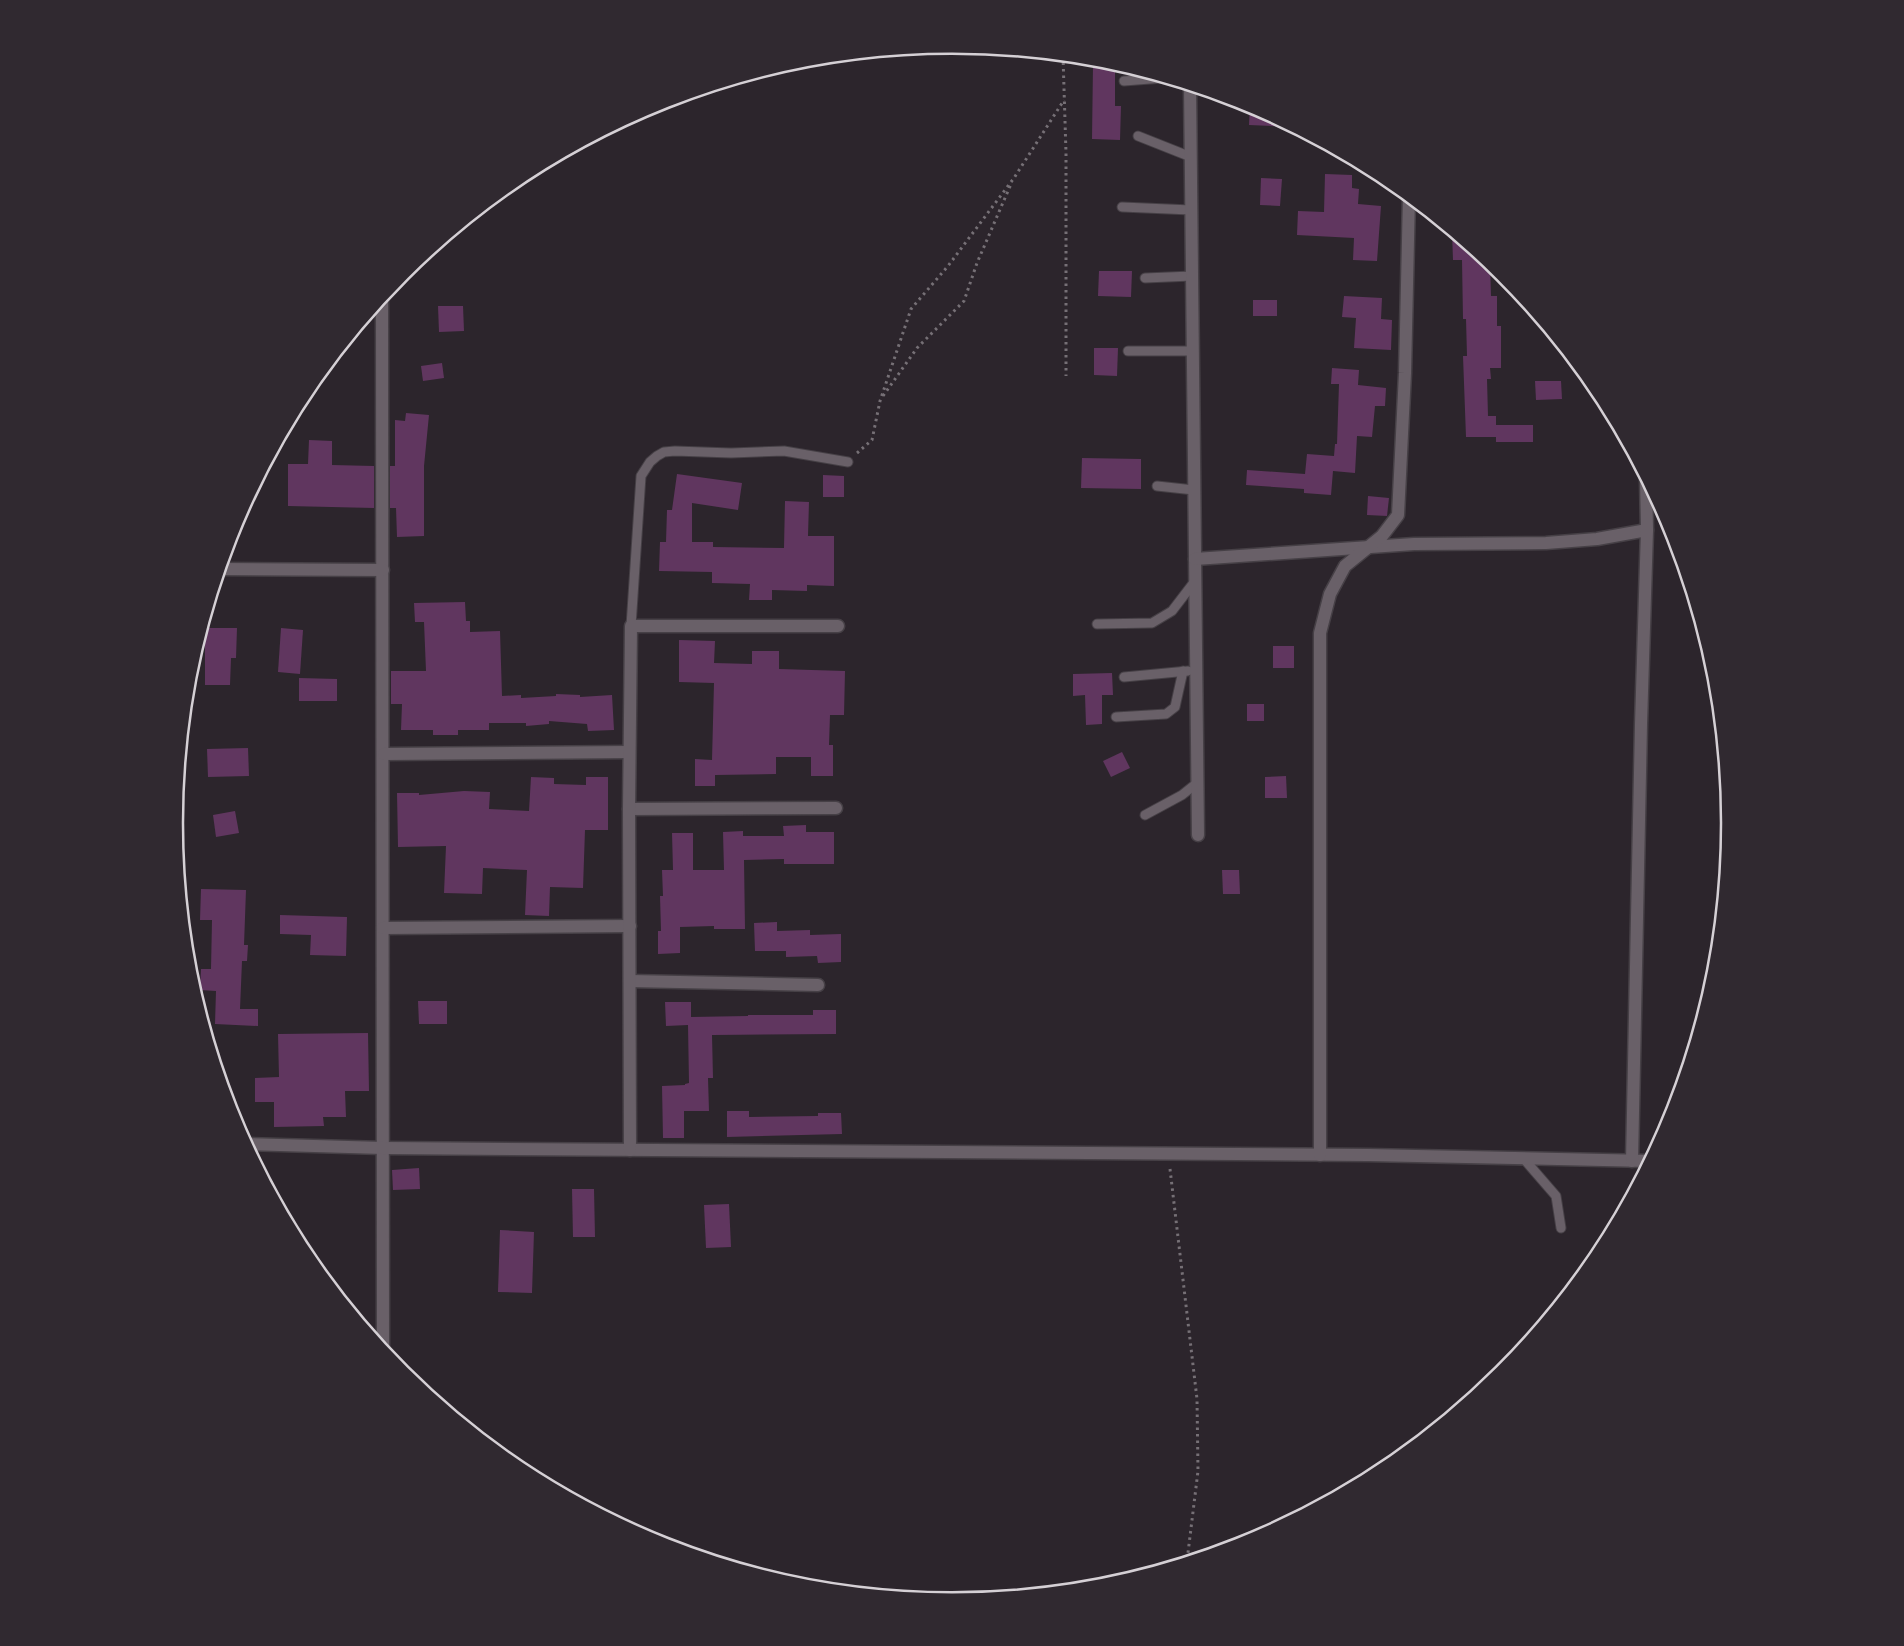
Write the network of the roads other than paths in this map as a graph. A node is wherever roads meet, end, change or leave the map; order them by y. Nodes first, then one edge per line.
1 (1147, 79) edge
2 (1124, 81) dead end
3 (1190, 92) edge
4 (1138, 136) dead end
5 (1191, 157) junction
6 (1409, 205) edge
7 (1122, 207) dead end
8 (1191, 210) junction
9 (1192, 276) junction
10 (1145, 278) dead end
11 (382, 307) edge
12 (1193, 350) junction
13 (1128, 351) dead end
14 (848, 462) road end
15 (1157, 486) dead end
16 (1194, 490) junction
17 (1646, 492) edge
18 (1647, 530) junction
19 (1370, 546) junction
20 (1195, 560) junction
21 (227, 569) edge
22 (383, 570) junction
23 (1195, 581) junction
24 (1097, 624) dead end
25 (631, 626) junction
26 (838, 626) dead end
27 (1190, 671) junction
28 (1124, 677) dead end
29 (1116, 718) dead end
30 (629, 752) junction
31 (384, 754) junction
32 (1197, 783) junction
33 (836, 808) dead end
34 (629, 809) junction
35 (1145, 815) dead end
36 (1198, 835) dead end
37 (630, 926) junction
38 (383, 928) junction
39 (630, 981) junction
40 (818, 985) dead end
41 (253, 1144) edge
42 (383, 1148) junction
43 (630, 1150) junction
44 (1320, 1155) junction
45 (1524, 1159) junction
46 (1632, 1161) junction
47 (1643, 1161) edge
48 (1561, 1228) dead end
49 (383, 1340) edge

1 - 2 lane
3 - 5 street
4 - 5 lane
5 - 8 street
6 - 19 street
7 - 8 lane
8 - 9 street
9 - 10 lane
9 - 12 street
11 - 22 street
12 - 13 lane
12 - 16 street
14 - 25 lane
15 - 16 lane
16 - 20 street
17 - 18 street
18 - 19 street
18 - 46 street
19 - 20 street
19 - 44 street
20 - 23 street
21 - 22 street
22 - 31 street
23 - 24 lane
23 - 27 street
25 - 26 street
25 - 30 street
27 - 28 lane
27 - 29 lane
27 - 32 street
30 - 31 street
30 - 34 street
31 - 38 street
32 - 35 lane
32 - 36 street
33 - 34 street
34 - 37 street
37 - 38 street
37 - 39 street
38 - 42 street
39 - 40 street
39 - 43 street
41 - 42 street
42 - 43 street
42 - 49 street
43 - 44 street
44 - 45 street
45 - 46 street
45 - 48 lane
46 - 47 street

